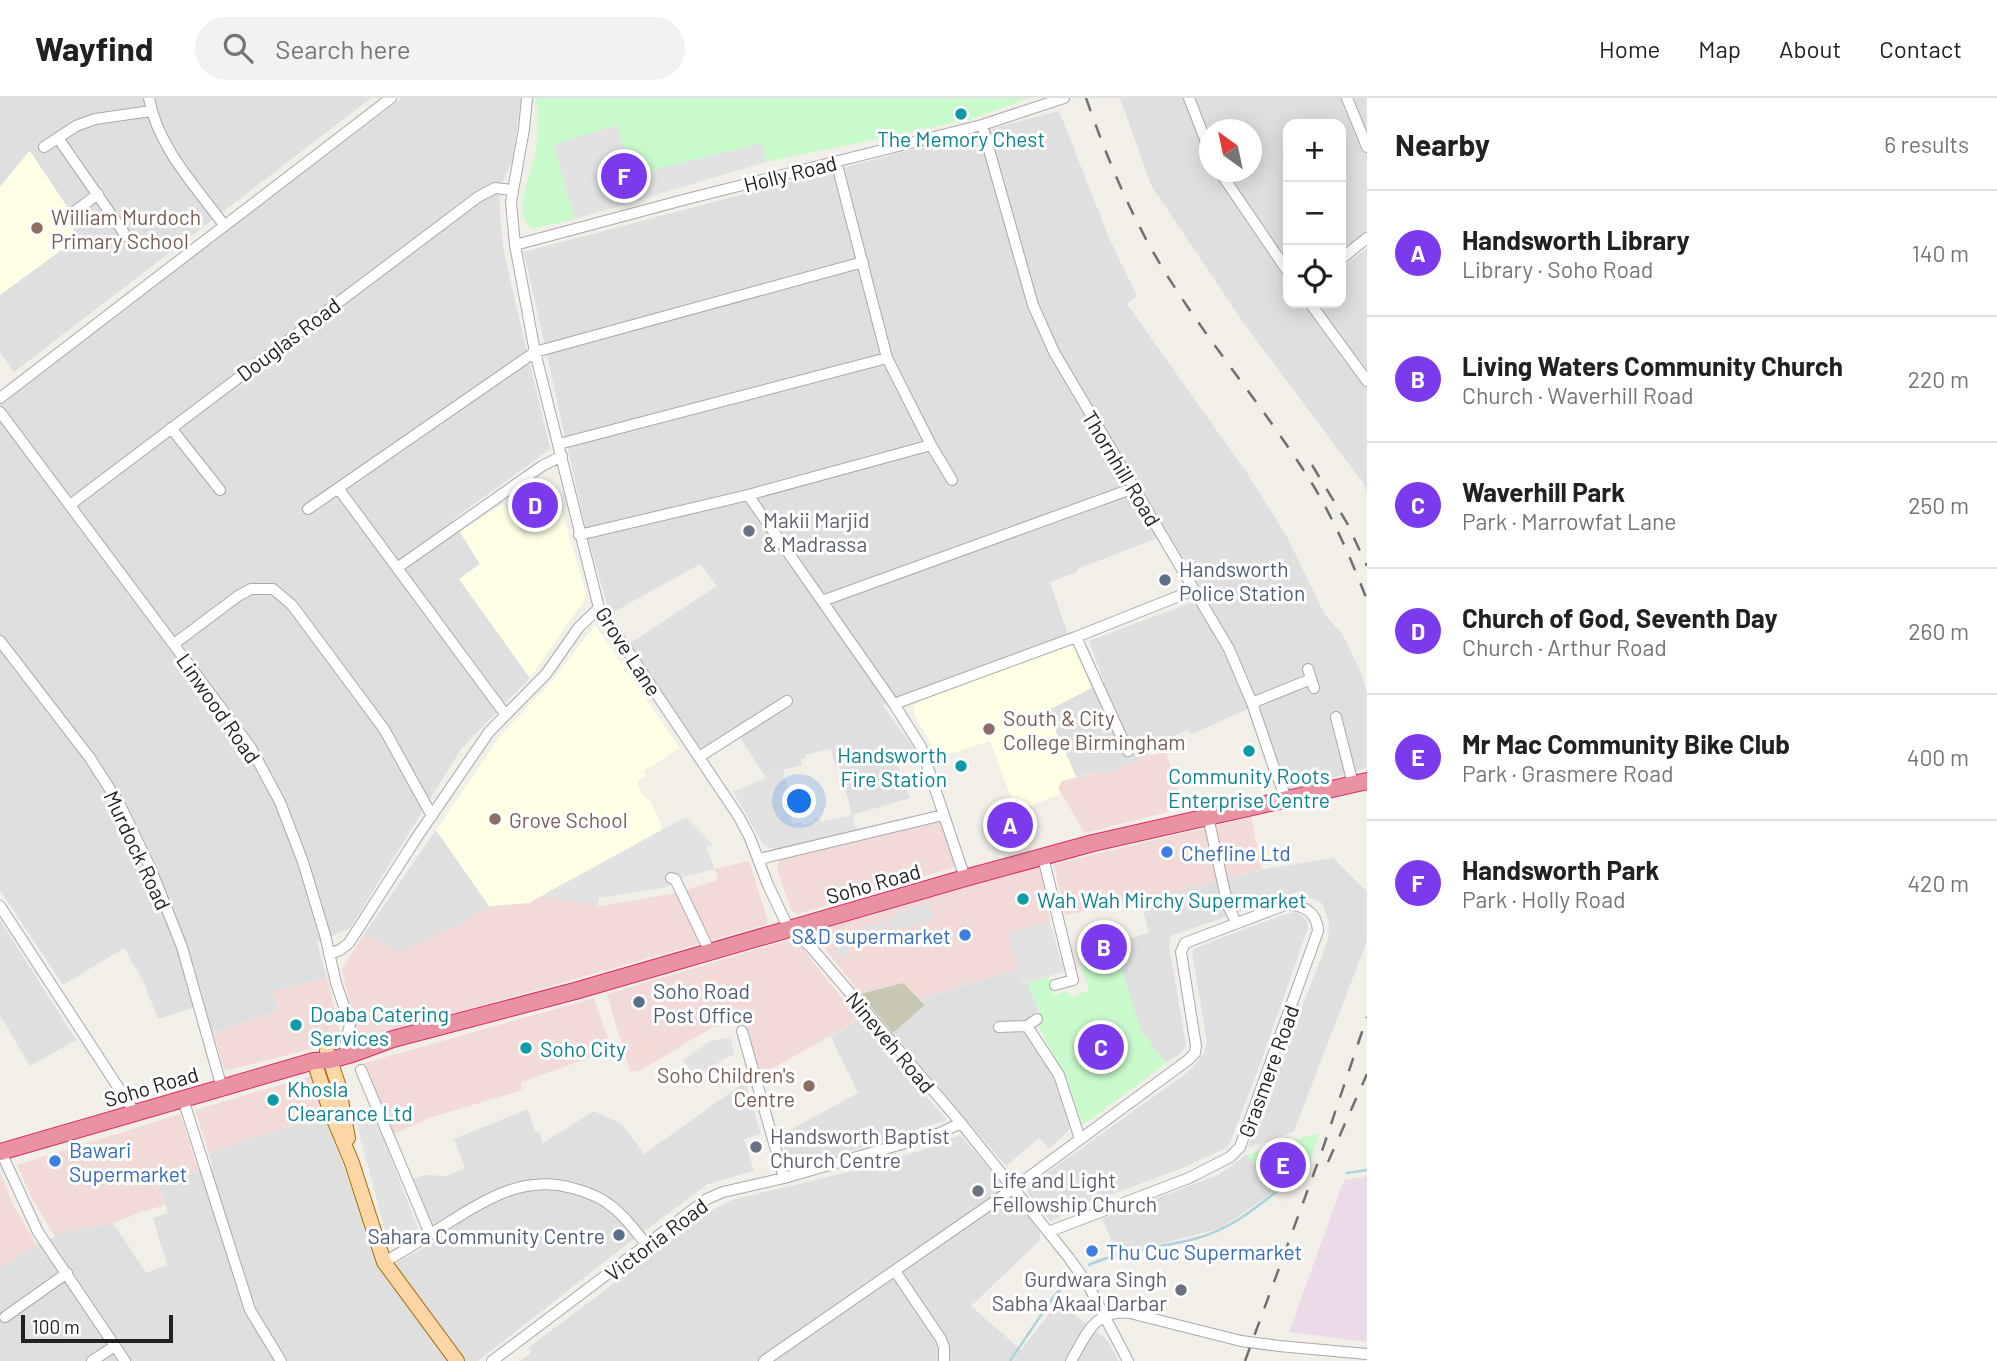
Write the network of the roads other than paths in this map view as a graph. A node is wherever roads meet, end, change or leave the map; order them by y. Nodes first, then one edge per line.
1 (149, 98) edge
2 (391, 98) edge
3 (527, 98) edge
4 (1189, 98) edge
5 (1347, 98) edge
6 (1062, 99) edge
7 (151, 111) junction
8 (982, 125) junction
9 (1199, 125) edge
10 (58, 138) junction
11 (44, 147) dead end
12 (1367, 147) edge
13 (836, 161) junction
14 (1227, 182) edge
15 (513, 190) junction
16 (98, 194) junction
17 (74, 212) dead end
18 (224, 225) junction
19 (126, 236) dead end
20 (1367, 238) edge
21 (515, 245) junction
22 (1346, 255) edge
23 (863, 262) junction
24 (1283, 265) edge
25 (1314, 308) edge
26 (535, 352) junction
27 (887, 358) junction
28 (1367, 382) edge
29 (0, 398) edge
30 (0, 412) edge
31 (171, 428) junction
32 (559, 444) junction
33 (931, 445) junction
34 (562, 456) junction
35 (952, 480) dead end
36 (338, 488) junction
37 (1134, 488) junction
38 (220, 490) dead end
39 (748, 495) junction
40 (70, 505) junction
41 (308, 509) dead end
42 (579, 535) junction
43 (397, 568) junction
44 (1195, 590) junction
45 (822, 601) junction
46 (599, 608) junction
47 (1076, 637) junction
48 (0, 641) edge
49 (174, 644) junction
50 (1311, 678) dead end
51 (787, 701) dead end
52 (1252, 703) junction
53 (894, 704) junction
54 (505, 714) junction
55 (1336, 717) dead end
56 (1128, 751) dead end
57 (699, 757) junction
58 (1360, 783) edge
59 (1287, 800) junction
60 (943, 815) junction
61 (432, 816) junction
62 (1208, 817) junction
63 (1043, 857) junction
64 (759, 859) junction
65 (671, 878) dead end
66 (965, 878) junction
67 (0, 906) edge
68 (1236, 922) junction
69 (789, 929) junction
70 (710, 952) junction
71 (329, 954) junction
72 (1055, 985) dead end
73 (1037, 1018) dead end
74 (1027, 1026) junction
75 (999, 1027) dead end
76 (742, 1031) dead end
77 (393, 1039) junction
78 (345, 1046) junction
79 (323, 1057) junction
80 (361, 1070) dead end
81 (222, 1088) junction
82 (183, 1099) junction
83 (135, 1113) junction
84 (961, 1123) junction
85 (1080, 1139) junction
86 (0, 1151) edge
87 (783, 1178) junction
88 (1014, 1188) junction
89 (1048, 1232) junction
90 (430, 1234) junction
91 (647, 1245) junction
92 (384, 1262) junction
93 (895, 1270) junction
94 (67, 1273) junction
95 (1105, 1315) junction
96 (5, 1317) dead end
97 (115, 1346) junction
98 (1367, 1354) edge
99 (92, 1361) edge
100 (125, 1361) edge
101 (281, 1361) edge
102 (457, 1361) edge
103 (492, 1361) edge
104 (764, 1361) edge
105 (944, 1361) edge
106 (1071, 1361) edge
107 (1129, 1361) edge

1 - 7 street
2 - 18 street
3 - 15 street, Grove Lane
4 - 9 street
5 - 12 street
6 - 8 street, Holly Road
7 - 10 street
7 - 18 street
8 - 13 street, Holly Road
8 - 37 street, Thornhill Road
10 - 11 street
10 - 16 street
13 - 21 street, Holly Road
13 - 23 street
14 - 24 street
15 - 21 street, Grove Lane
15 - 31 street, Douglas Road
16 - 17 street
16 - 19 street
18 - 29 street
20 - 22 street
21 - 26 street, Grove Lane
23 - 26 street
23 - 27 street
25 - 28 street
26 - 32 street, Grove Lane
26 - 36 street
27 - 32 street
27 - 33 street
30 - 40 street, Linwood Road
31 - 38 street
31 - 40 street, Douglas Road
32 - 34 street, Grove Lane
33 - 35 street
33 - 39 street
34 - 42 street, Grove Lane
34 - 43 street
36 - 41 street
36 - 43 street
37 - 44 street, Thornhill Road
37 - 45 street
39 - 42 street
39 - 45 street
40 - 49 street, Linwood Road
42 - 46 street, Grove Lane
43 - 54 street
44 - 47 street
44 - 52 street, Thornhill Road
45 - 53 street
46 - 54 street
46 - 57 street, Grove Lane
47 - 53 street
47 - 56 street
48 - 81 street, Murdock Road
49 - 61 street
49 - 71 street, Linwood Road
50 - 52 street
51 - 57 street
52 - 59 street, Thornhill Road
53 - 60 street
54 - 61 street
55 - 58 street
57 - 64 street, Grove Lane
58 - 59 highway, Soho Road
59 - 62 highway, Soho Road
60 - 64 street
60 - 66 street
61 - 71 street
62 - 63 highway, Soho Road
62 - 68 street
63 - 66 highway, Soho Road
63 - 72 street
64 - 69 street, Grove Lane
65 - 70 street
66 - 69 highway, Soho Road
67 - 83 street
68 - 85 street, Grasmere Road
68 - 89 street, Grasmere Road
69 - 70 highway, Soho Road
69 - 84 street, Nineveh Road
70 - 77 highway, Soho Road
71 - 78 street, Linwood Road
73 - 74 street
74 - 75 street
74 - 85 street
76 - 87 street
77 - 78 highway, Soho Road
77 - 79 highway, Soho Road
78 - 79 highway, Soho Road
79 - 81 highway, Soho Road
79 - 92 main road
80 - 90 street
81 - 82 highway, Soho Road
82 - 83 highway, Soho Road
82 - 101 street
83 - 86 highway, Soho Road
84 - 87 street, Victoria Road
84 - 88 street, Nineveh Road
85 - 88 street
86 - 94 street
87 - 91 street, Victoria Road
88 - 89 street, Nineveh Road
88 - 93 street
89 - 95 street, Nineveh Road
90 - 91 street
90 - 92 street
91 - 103 street, Victoria Road
92 - 102 main road
93 - 104 street
93 - 105 street
94 - 96 street
94 - 97 street
95 - 98 street
95 - 106 street
95 - 107 street, Nineveh Road
97 - 99 street
97 - 100 street

